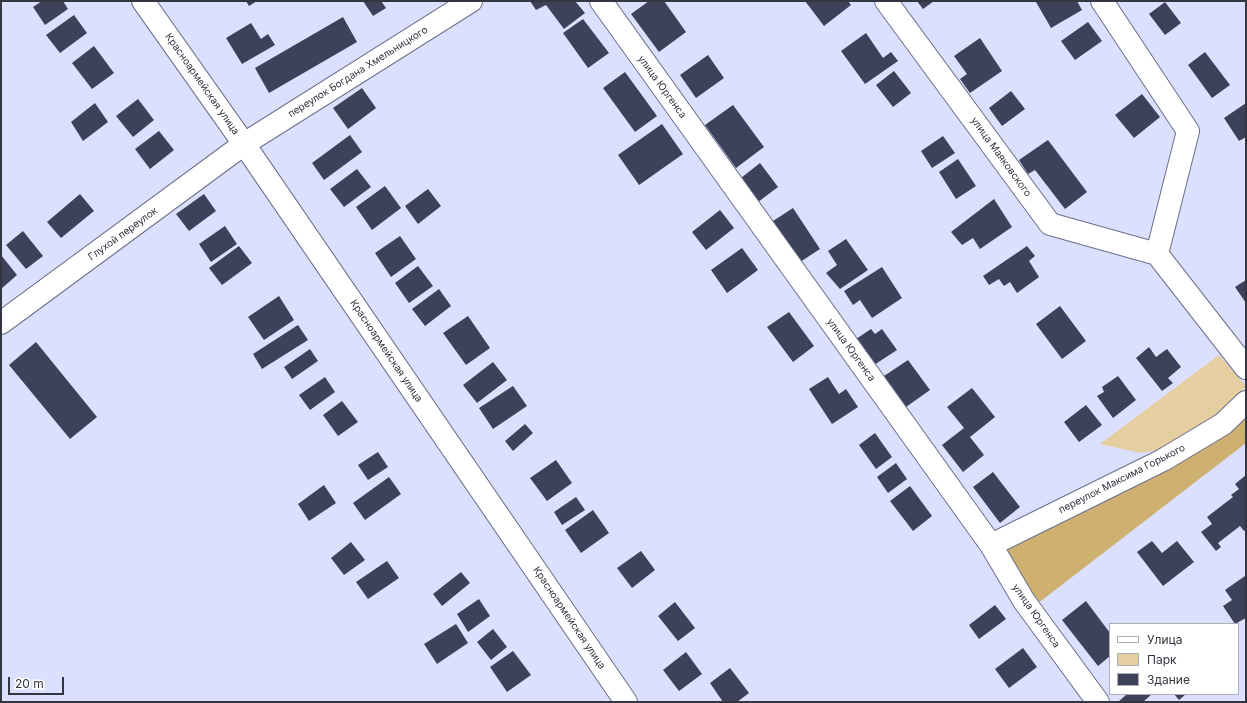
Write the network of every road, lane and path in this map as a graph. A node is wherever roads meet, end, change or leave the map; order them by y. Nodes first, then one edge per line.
1 (143, 1) edge
2 (471, 1) edge
3 (601, 1) edge
4 (886, 1) edge
5 (1102, 1) edge
6 (244, 144) junction
7 (1157, 254) junction
8 (1, 323) edge
9 (1246, 368) edge
10 (1246, 402) edge
11 (991, 545) junction
12 (626, 702) edge
13 (1098, 702) edge

1 - 6 street, Красноармейская улица
2 - 6 street, переулок Богдана Хмельницкого
3 - 11 street, улица Юргенса
4 - 7 street, улица Маяковского
5 - 7 street
6 - 8 street, Глухой переулок
6 - 12 street, Красноармейская улица
7 - 9 street
10 - 11 street, переулок Максима Горького
11 - 13 street, улица Юргенса

